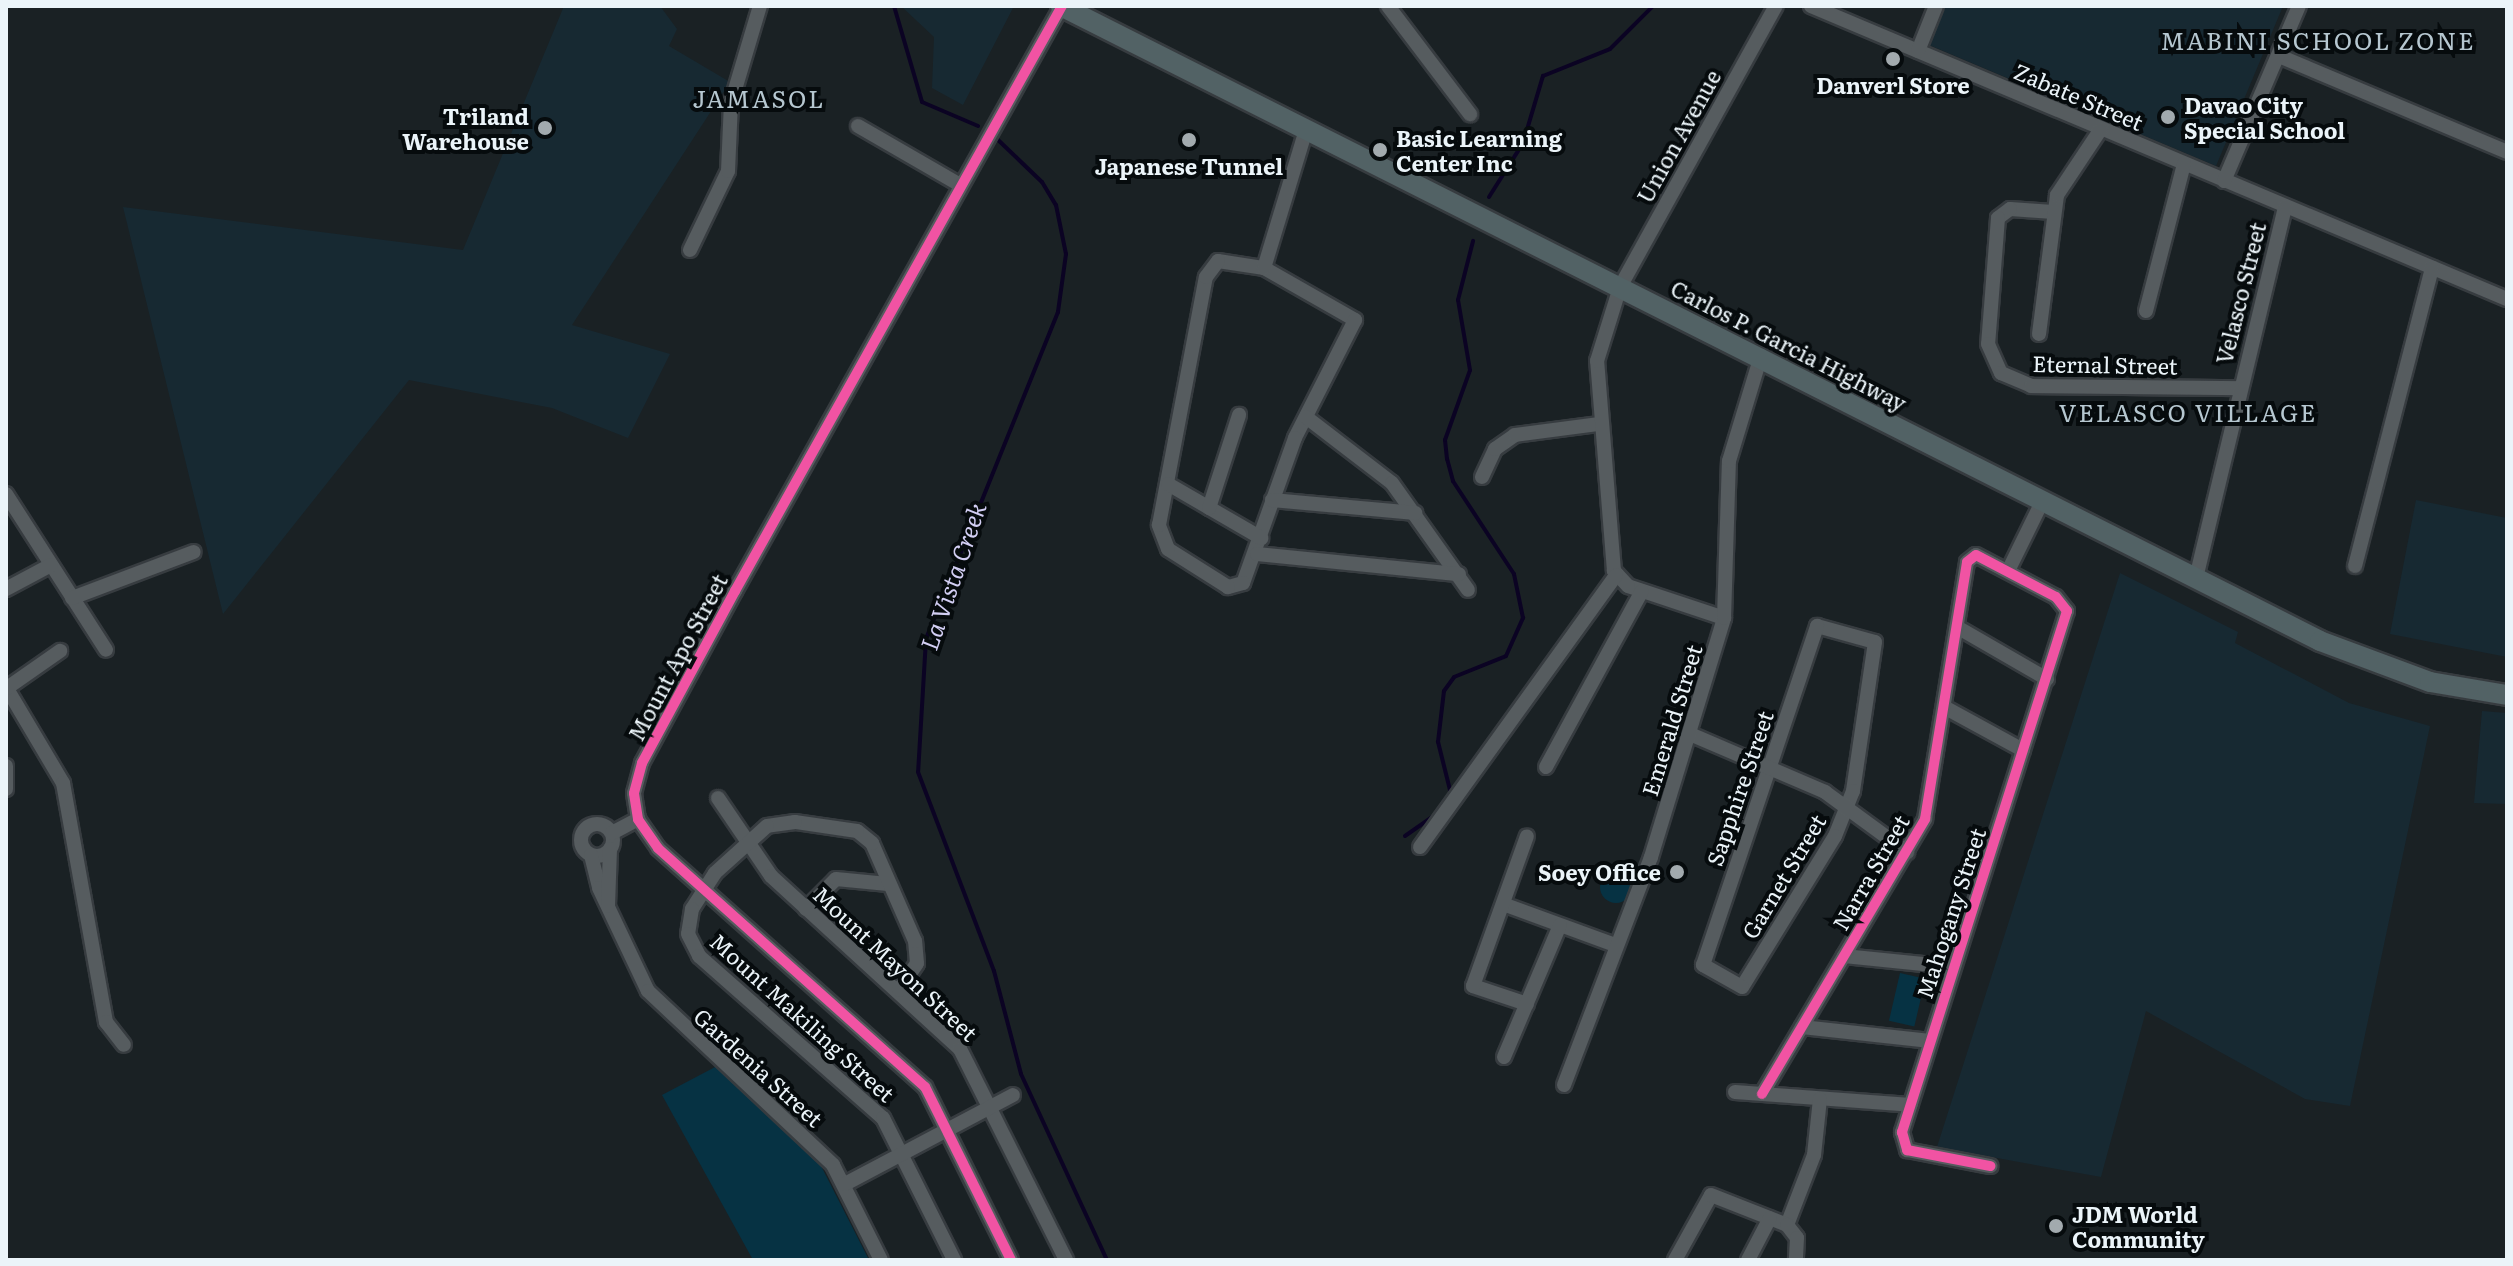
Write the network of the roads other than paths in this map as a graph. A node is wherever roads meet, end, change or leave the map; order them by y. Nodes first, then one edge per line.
1 (760, 6) edge
2 (1062, 6) edge
3 (1388, 6) edge
4 (1776, 6) edge
5 (1811, 6) edge
6 (1936, 6) edge
7 (2299, 6) edge
8 (1918, 51) junction
9 (2279, 56) junction
10 (1470, 114) dead end
11 (858, 126) dead end
12 (2101, 129) junction
13 (1306, 130) junction
14 (2507, 152) edge
15 (2184, 164) junction
16 (2224, 181) junction
17 (960, 185) junction
18 (2285, 207) junction
19 (2053, 212) junction
20 (690, 250) dead end
21 (1264, 268) junction
22 (2432, 268) junction
23 (1620, 287) junction
24 (2507, 299) edge
25 (2146, 311) dead end
26 (2039, 334) dead end
27 (1761, 356) junction
28 (2239, 388) junction
29 (1239, 415) dead end
30 (1306, 417) junction
31 (1598, 424) junction
32 (1482, 477) dead end
33 (1168, 484) junction
34 (6, 494) edge
35 (1272, 500) junction
36 (2043, 500) junction
37 (1209, 508) junction
38 (1415, 513) junction
39 (1261, 538) junction
40 (194, 552) dead end
41 (1257, 554) junction
42 (51, 565) junction
43 (2355, 566) dead end
44 (2008, 571) junction
45 (1459, 574) junction
46 (1616, 575) junction
47 (2196, 578) junction
48 (6, 589) edge
49 (1468, 590) dead end
50 (1642, 591) junction
51 (72, 598) junction
52 (1724, 618) junction
53 (1817, 626) joint
54 (1957, 627) junction
55 (106, 650) dead end
56 (60, 651) dead end
57 (2047, 679) junction
58 (6, 688) edge
59 (2507, 695) edge
60 (1944, 707) junction
61 (1690, 734) junction
62 (2023, 750) junction
63 (1546, 767) dead end
64 (1768, 768) junction
65 (718, 798) dead end
66 (1847, 811) junction
67 (638, 819) junction
68 (612, 833) junction
69 (1527, 836) dead end
70 (743, 843) junction
71 (1420, 847) dead end
72 (610, 849) junction
73 (1907, 852) junction
74 (591, 855) junction
75 (888, 884) junction
76 (703, 889) junction
77 (1503, 904) junction
78 (608, 906) junction
79 (806, 909) junction
80 (1560, 925) junction
81 (1615, 945) junction
82 (1844, 956) junction
83 (1952, 967) junction
84 (1742, 987) joint
85 (899, 990) junction
86 (1527, 1004) junction
87 (1802, 1027) junction
88 (1930, 1041) junction
89 (124, 1045) dead end
90 (1504, 1057) dead end
91 (1564, 1085) dead end
92 (1735, 1092) dead end
93 (1762, 1094) junction
94 (1013, 1095) dead end
95 (1820, 1099) junction
96 (1911, 1105) junction
97 (992, 1106) junction
98 (948, 1129) junction
99 (902, 1153) junction
100 (1990, 1166) dead end
101 (845, 1184) junction
102 (1770, 1218) junction
103 (1787, 1225) junction
104 (881, 1260) edge
105 (954, 1260) edge
106 (1011, 1260) edge
107 (1066, 1260) edge
108 (1675, 1260) edge
109 (1748, 1260) edge
110 (1796, 1260) edge

1 - 20 street
2 - 13 highway, Carlos P. Garcia Highway
2 - 17 street, Mount Apo Street
3 - 10 street
4 - 23 street, Union Avenue
5 - 8 street, Zabate Street
6 - 8 street
7 - 9 street
8 - 12 street, Zabate Street
9 - 14 street
9 - 16 street
11 - 17 street
12 - 15 street, Zabate Street
12 - 19 street, Eternal Street
13 - 21 street
13 - 23 highway, Carlos P. Garcia Highway
15 - 16 street, Zabate Street
15 - 25 street
16 - 18 street, Zabate Street
17 - 67 street, Mount Apo Street
18 - 22 street, Zabate Street
18 - 28 street, Velasco Street
19 - 26 street, Eternal Street
19 - 28 street, Eternal Street
21 - 30 street
21 - 33 street
22 - 24 street, Zabate Street
22 - 43 street
23 - 27 highway, Carlos P. Garcia Highway
23 - 31 street, Union Avenue
27 - 36 highway, Carlos P. Garcia Highway
27 - 52 street, Emerald Street
28 - 47 street, Velasco Street
29 - 37 street
30 - 35 street
30 - 38 street
31 - 32 street
31 - 46 street, Union Avenue
33 - 37 street
33 - 41 street
34 - 42 street
35 - 38 street
35 - 39 street
36 - 44 street
36 - 47 highway, Carlos P. Garcia Highway
37 - 39 street
38 - 45 street
39 - 41 street
40 - 51 street
41 - 45 street
42 - 48 street
42 - 51 street
44 - 54 street, Narra Street
44 - 57 street, Mahogany Street
45 - 49 street
46 - 50 street
46 - 71 street
47 - 59 highway, Carlos P. Garcia Highway
50 - 52 street
50 - 63 street
51 - 55 street
52 - 61 street, Emerald Street
53 - 64 street, Sapphire Street
53 - 66 street, Garnet Street
54 - 57 street
54 - 60 street, Narra Street
56 - 58 street
57 - 62 street, Mahogany Street
58 - 89 street
60 - 62 street
60 - 73 street, Narra Street
61 - 64 street
61 - 81 street, Emerald Street
62 - 83 street, Mahogany Street
64 - 66 street
64 - 84 street, Sapphire Street
65 - 70 street, Mount Mayon Street
66 - 73 street
66 - 84 street, Garnet Street
67 - 68 street
67 - 76 street
68 - 72 street
68 - 74 street
69 - 77 street
70 - 75 street, Mount Makiling Street
70 - 76 street, Mount Makiling Street
70 - 79 street, Mount Mayon Street
72 - 74 street
72 - 78 street, Gardenia Street
73 - 82 street, Narra Street
74 - 78 street, Gardenia Street
75 - 79 street
75 - 85 street, Mount Makiling Street
76 - 98 street
76 - 99 street, Mount Makiling Street
77 - 80 street
77 - 86 street
78 - 101 street, Gardenia Street
79 - 85 street, Mount Mayon Street
80 - 81 street
80 - 86 street
81 - 91 street, Emerald Street
82 - 83 street
82 - 87 street, Narra Street
83 - 88 street, Mahogany Street
85 - 97 street, Mount Mayon Street
86 - 90 street
87 - 88 street
87 - 93 street, Narra Street
88 - 96 street, Mahogany Street
92 - 93 street
93 - 95 street
94 - 97 street
95 - 96 street
95 - 103 street
96 - 100 street, Mahogany Street
97 - 98 street
97 - 107 street, Mount Mayon Street
98 - 99 street
98 - 106 street
99 - 101 street
99 - 105 street, Mount Makiling Street
101 - 104 street, Gardenia Street
102 - 103 street
102 - 108 street
102 - 109 street
103 - 110 street

